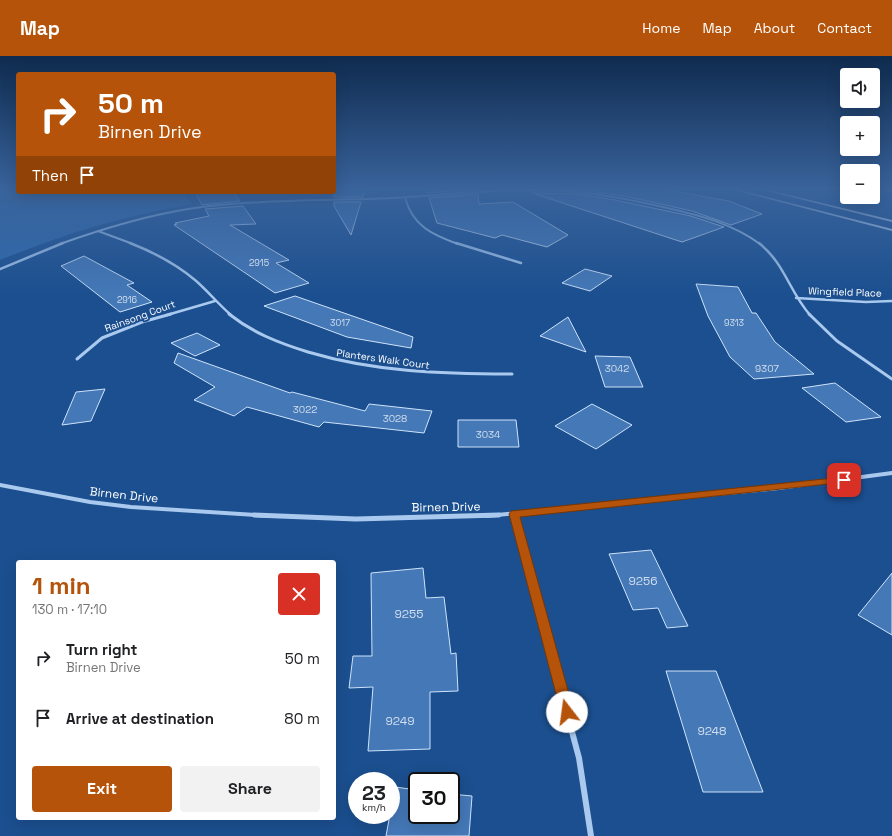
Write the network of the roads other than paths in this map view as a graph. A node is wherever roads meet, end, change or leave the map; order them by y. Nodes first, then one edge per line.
1 (119, 224) edge
2 (422, 224) edge
3 (721, 224) edge
4 (870, 224) edge
5 (97, 230) junction
6 (892, 230) edge
7 (521, 263) dead end
8 (0, 269) edge
9 (796, 298) junction
10 (215, 301) junction
11 (892, 301) edge
12 (77, 359) dead end
13 (512, 374) dead end
14 (892, 379) edge
15 (892, 473) edge
16 (0, 485) edge
17 (514, 514) junction
18 (591, 836) edge

1 - 5 street
2 - 7 street
3 - 9 street
4 - 6 main road
5 - 8 street
5 - 10 street, Planters Walk Court
9 - 11 street, Wingfield Place
9 - 14 street
10 - 12 street, Rainsong Court
10 - 13 street, Planters Walk Court
15 - 17 street, Birnen Drive
16 - 17 street, Birnen Drive
17 - 18 street

